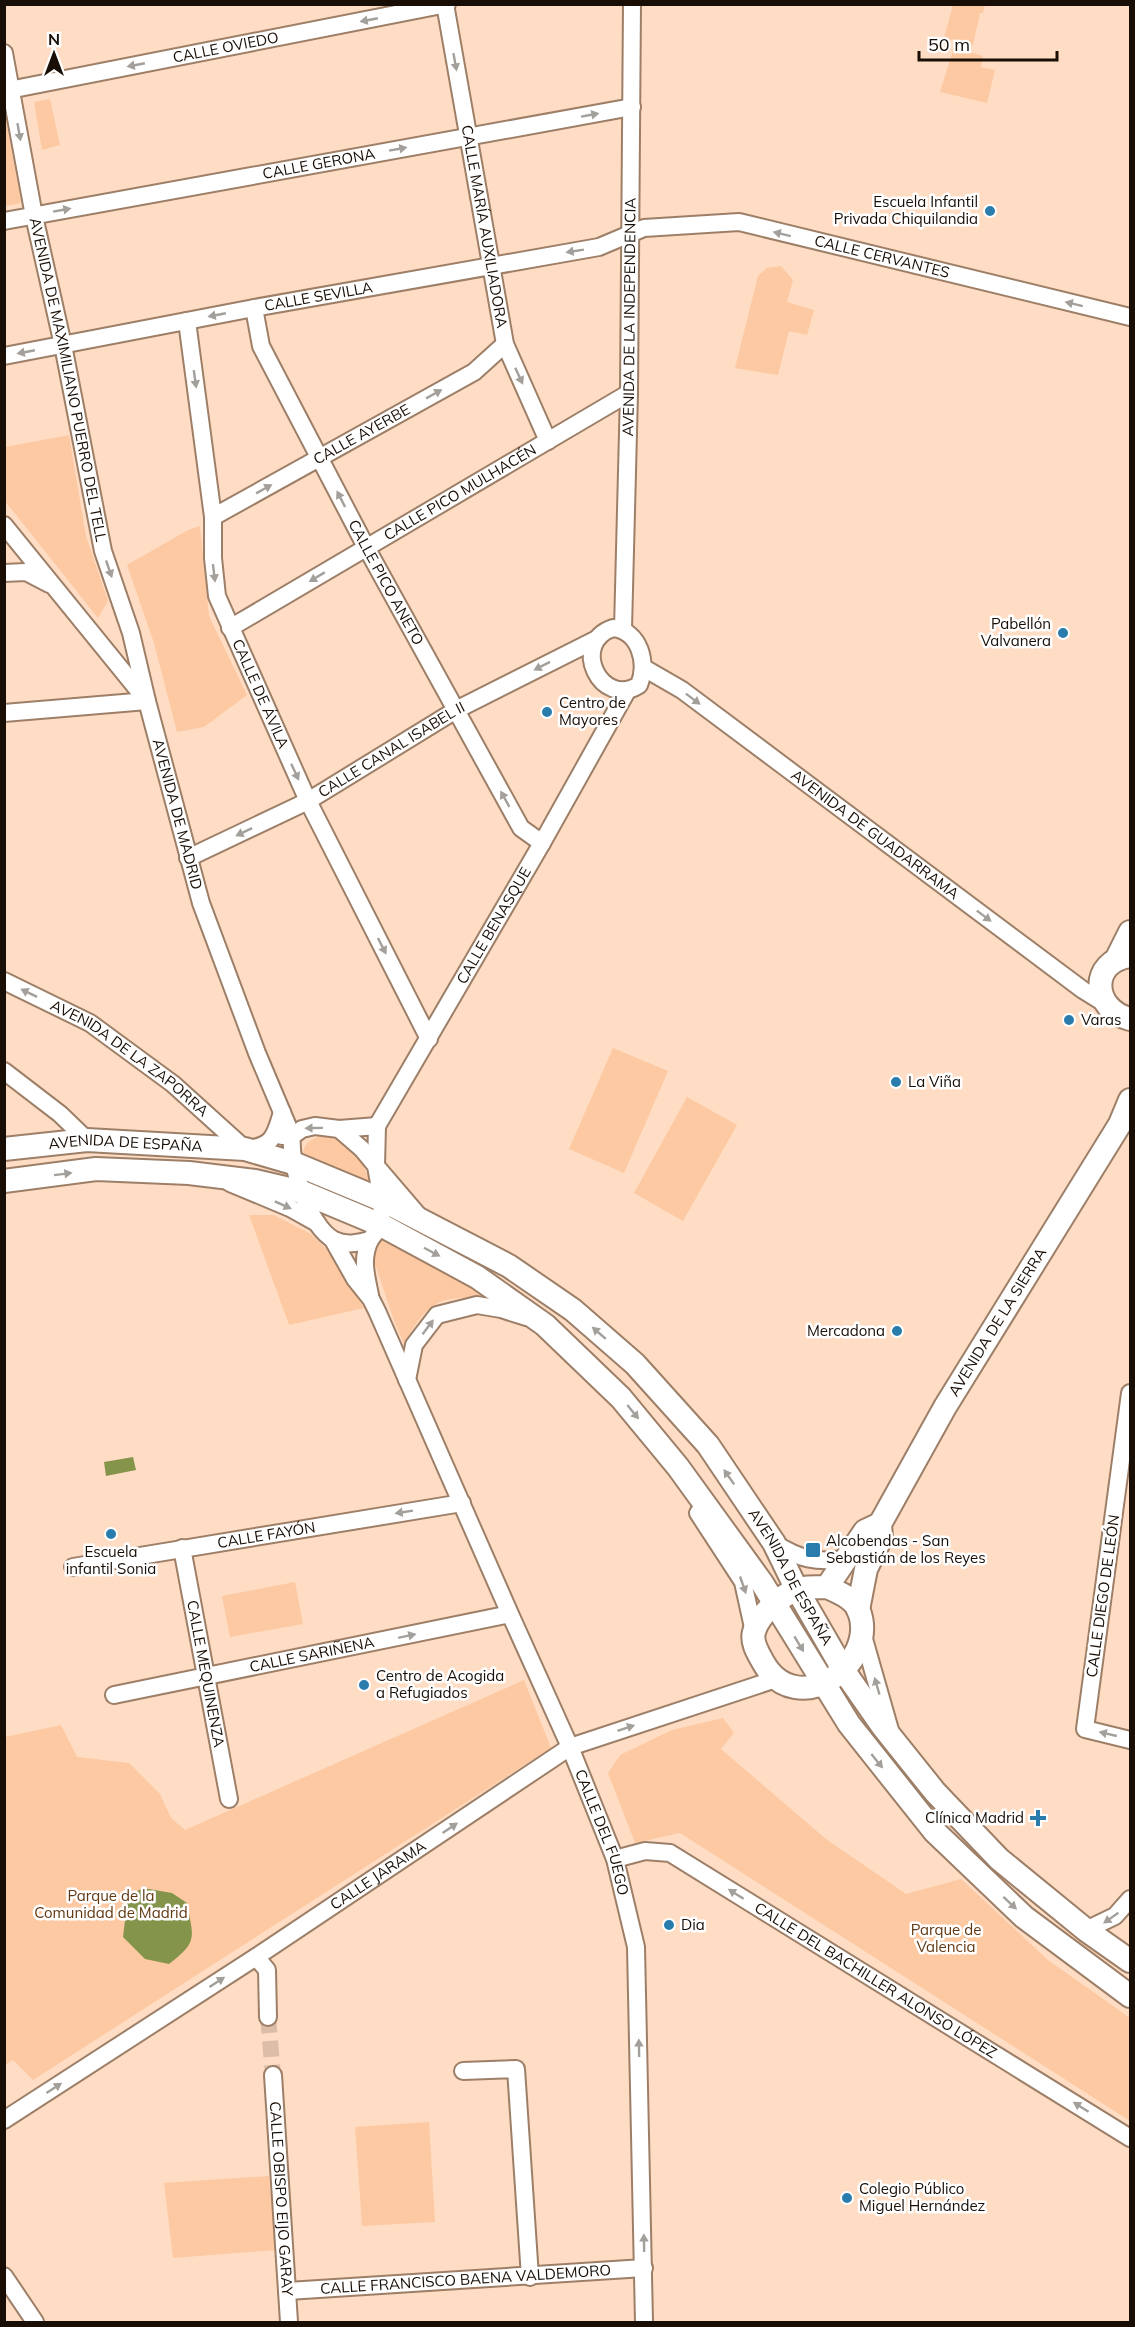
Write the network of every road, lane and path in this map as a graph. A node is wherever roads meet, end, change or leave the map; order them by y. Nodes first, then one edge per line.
1 (632, 4) edge
2 (445, 5) edge
3 (4, 53) edge
4 (8, 90) edge
5 (632, 107) junction
6 (469, 136) junction
7 (34, 216) junction
8 (4, 221) edge
9 (630, 234) junction
10 (489, 265) junction
11 (254, 308) junction
12 (1131, 318) edge
13 (188, 321) junction
14 (505, 344) junction
15 (63, 345) junction
16 (4, 356) edge
17 (629, 393) junction
18 (548, 441) junction
19 (320, 458) junction
20 (213, 518) junction
21 (4, 525) edge
22 (366, 547) junction
23 (4, 573) edge
24 (55, 587) junction
25 (230, 628) junction
26 (623, 629) junction
27 (595, 640) junction
28 (644, 668) junction
29 (627, 691) junction
30 (147, 701) junction
31 (456, 710) junction
32 (4, 713) edge
33 (308, 801) junction
34 (542, 843) junction
35 (188, 858) junction
36 (1131, 932) edge
37 (1123, 958) edge
38 (4, 981) edge
39 (1104, 1003) junction
40 (1130, 1019) edge
41 (429, 1039) junction
42 (4, 1071) edge
43 (1131, 1100) edge
44 (282, 1112) joint
45 (1125, 1119) edge
46 (377, 1126) junction
47 (339, 1130) junction
48 (283, 1136) junction
49 (87, 1140) junction
50 (4, 1149) edge
51 (245, 1149) junction
52 (293, 1163) junction
53 (376, 1166) junction
54 (210, 1175) junction
55 (4, 1180) edge
56 (302, 1192) junction
57 (382, 1200) junction
58 (424, 1221) junction
59 (317, 1223) junction
60 (375, 1232) junction
61 (333, 1240) junction
62 (371, 1299) junction
63 (538, 1321) junction
64 (408, 1380) junction
65 (1131, 1393) edge
66 (1128, 1429) edge
67 (678, 1467) junction
68 (462, 1503) junction
69 (880, 1524) junction
70 (774, 1543) junction
71 (182, 1548) junction
72 (846, 1559) junction
73 (73, 1567) dead end
74 (826, 1587) junction
75 (796, 1588) junction
76 (775, 1604) junction
77 (858, 1610) junction
78 (510, 1614) junction
79 (754, 1632) junction
80 (862, 1632) junction
81 (844, 1671) junction
82 (205, 1677) junction
83 (776, 1679) junction
84 (814, 1687) junction
85 (114, 1695) dead end
86 (893, 1740) junction
87 (1131, 1740) edge
88 (570, 1747) junction
89 (229, 1799) dead end
90 (615, 1859) junction
91 (1131, 1899) edge
92 (1086, 1930) junction
93 (256, 1957) junction
94 (1131, 1961) edge
95 (1131, 1996) edge
96 (268, 2017) tunnel mouth
97 (463, 2071) dead end
98 (273, 2075) tunnel mouth
99 (4, 2120) edge
100 (1131, 2138) edge
101 (644, 2268) junction
102 (4, 2276) edge
103 (530, 2277) junction
104 (288, 2291) junction
105 (35, 2322) edge
106 (289, 2322) edge
107 (644, 2322) edge

1 - 5 street, AVENIDA DE LA INDEPENDENCIA
2 -> 4 street, CALLE OVIEDO
2 -> 6 street, CALLE MARÍA AUXILIADORA
3 - 4 street, AVENIDA DE MAXIMILIANO PUERRO DEL TELL
4 -> 7 street, AVENIDA DE MAXIMILIANO PUERRO DEL TELL
6 -> 5 street, CALLE GERONA
5 - 9 street, AVENIDA DE LA INDEPENDENCIA
7 -> 6 street, CALLE GERONA
6 - 10 street, CALLE MARÍA AUXILIADORA
7 - 8 street, CALLE GERONA
7 - 15 street, AVENIDA DE MAXIMILIANO PUERRO DEL TELL
9 -> 10 street, CALLE SEVILLA
12 -> 9 street, CALLE CERVANTES
9 - 17 street, AVENIDA DE LA INDEPENDENCIA
10 - 11 street, CALLE SEVILLA
10 - 14 street, CALLE MARÍA AUXILIADORA
11 -> 13 street, CALLE SEVILLA
11 - 19 street, CALLE PICO ANETO
13 - 15 street, CALLE SEVILLA
13 -> 20 street, CALLE DE ÁVILA
14 -> 18 street, CALLE MARÍA AUXILIADORA
19 -> 14 street, CALLE AYERBE
15 -> 16 street, CALLE SEVILLA
15 -> 30 street, AVENIDA DE MAXIMILIANO PUERRO DEL TELL
17 - 18 street, CALLE PICO MULHACÉN
17 - 26 street, AVENIDA DE LA INDEPENDENCIA
18 - 22 street, CALLE PICO MULHACÉN
20 -> 19 street, CALLE AYERBE
22 -> 19 street, CALLE PICO ANETO
20 -> 25 street, CALLE DE ÁVILA
21 - 24 street, AVENIDA DE MADRID
22 -> 25 street, CALLE PICO MULHACÉN
22 - 31 street, CALLE PICO ANETO
23 - 24 street
24 - 30 street, AVENIDA DE MADRID
25 -> 33 street, CALLE DE ÁVILA
26 - 27 street
26 - 28 street
27 - 29 street
27 -> 31 street, CALLE CANAL ISABEL II
28 - 29 street
28 -> 39 street, AVENIDA DE GUADARRAMA
29 - 34 street, CALLE BENASQUE
30 - 32 street
30 - 35 street, AVENIDA DE MADRID
31 - 33 street, CALLE CANAL ISABEL II
34 -> 31 street, CALLE PICO ANETO
33 -> 35 street, CALLE CANAL ISABEL II
33 -> 41 street, CALLE DE ÁVILA
34 - 41 street, CALLE BENASQUE
35 - 44 street, AVENIDA DE MADRID
36 - 37 main road
37 - 39 main road
51 -> 38 street, AVENIDA DE LA ZAPORRA
39 - 40 main road
41 - 46 street, CALLE BENASQUE
42 - 49 street
43 - 45 main road, AVENIDA DE LA SIERRA
44 - 48 street, AVENIDA DE ESPAÑA
45 - 69 main road, AVENIDA DE LA SIERRA
46 - 47 street
46 - 53 street
47 -> 48 street, AVENIDA DE ESPAÑA
47 - 53 street, AVENIDA DE ESPAÑA
48 - 51 street, AVENIDA DE ESPAÑA
48 - 52 street, AVENIDA DE ESPAÑA
49 - 50 main road, AVENIDA DE ESPAÑA
49 - 51 main road, AVENIDA DE ESPAÑA
51 - 52 main road, AVENIDA DE ESPAÑA
52 - 56 street, AVENIDA DE ESPAÑA
52 - 57 main road, AVENIDA DE ESPAÑA
53 - 57 street
53 - 58 street, AVENIDA DE ESPAÑA
55 -> 54 main road, AVENIDA DE ESPAÑA
54 - 56 main road, AVENIDA DE ESPAÑA
54 -> 59 street, AVENIDA DE ESPAÑA
56 - 59 street, AVENIDA DE ESPAÑA
56 - 60 main road, AVENIDA DE ESPAÑA
57 - 58 main road, AVENIDA DE ESPAÑA
57 - 60 street
70 -> 58 main road, AVENIDA DE ESPAÑA
59 - 61 street, AVENIDA DE ESPAÑA
60 - 61 street
60 - 62 street, CALLE DEL FUEGO
60 -> 63 main road, AVENIDA DE ESPAÑA
61 - 62 street, CALLE DEL FUEGO
62 - 64 street, CALLE DEL FUEGO
64 -> 63 street
63 -> 67 main road, AVENIDA DE ESPAÑA
64 - 68 street, CALLE DEL FUEGO
65 - 66 street, CALLE DIEGO DE LEÓN
87 -> 66 street, CALLE DIEGO DE LEÓN
67 - 76 main road, AVENIDA DE ESPAÑA
67 -> 79 street, AVENIDA DE ESPAÑA
68 -> 71 street, CALLE FAYÓN
68 - 78 street, CALLE DEL FUEGO
69 - 72 main road, AVENIDA DE LA SIERRA
69 - 77 main road, AVENIDA DE LA SIERRA
70 - 72 street
70 - 75 main road, AVENIDA DE ESPAÑA
71 - 73 street, CALLE FAYÓN
71 - 82 street, CALLE MEQUINENZA
72 - 74 main road, AVENIDA DE LA SIERRA
74 - 75 main road
74 - 77 main road
75 - 76 main road
75 - 81 main road, AVENIDA DE ESPAÑA
76 - 79 main road
76 -> 84 main road, AVENIDA DE ESPAÑA
77 - 80 main road
82 -> 78 street, CALLE SARIÑENA
78 - 88 street, CALLE DEL FUEGO
79 - 83 main road
80 - 81 main road
86 -> 80 street
81 - 84 main road
81 - 86 main road, AVENIDA DE ESPAÑA
82 - 85 street, CALLE SARIÑENA
82 - 89 street, CALLE MEQUINENZA
83 - 84 main road
88 -> 83 street, CALLE JARAMA
84 -> 95 main road, AVENIDA DE ESPAÑA
86 - 92 main road, AVENIDA DE ESPAÑA
88 - 90 street, CALLE DEL FUEGO
93 -> 88 street, CALLE JARAMA
100 -> 90 street, CALLE DEL BACHILLER ALONSO LÓPEZ
101 -> 90 street, CALLE DEL FUEGO
91 -> 92 street
92 - 94 main road, AVENIDA DE ESPAÑA
93 - 96 street
99 -> 93 street, CALLE JARAMA
97 - 103 street
98 - 104 street, CALLE OBISPO EIJO GARAY
101 - 103 street, CALLE FRANCISCO BAENA VALDEMORO
101 - 107 street, CALLE DEL FUEGO
102 - 105 street
103 - 104 street, CALLE FRANCISCO BAENA VALDEMORO
104 - 106 street, CALLE OBISPO EIJO GARAY

